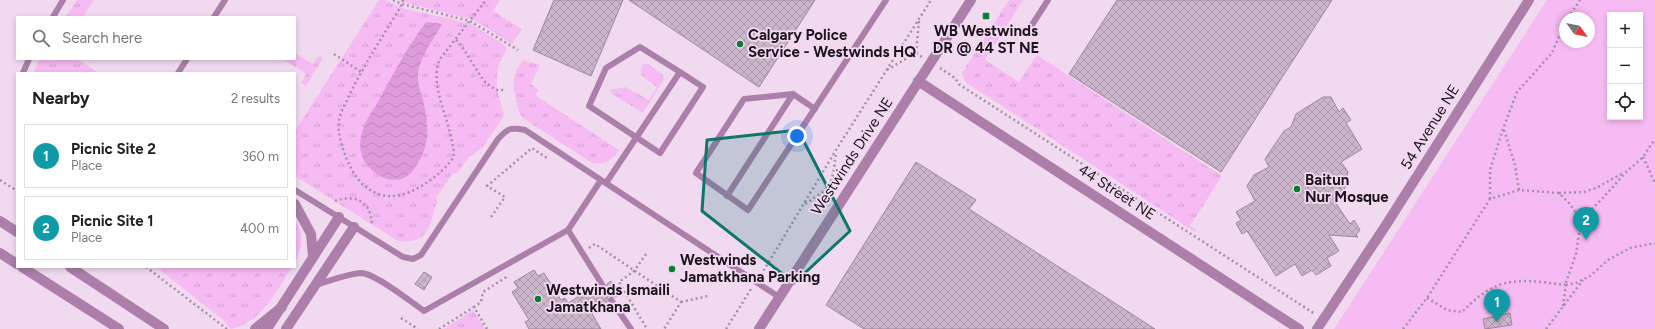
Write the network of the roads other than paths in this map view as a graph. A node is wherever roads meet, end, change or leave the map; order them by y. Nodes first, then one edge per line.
1 (63, 0) edge
2 (225, 0) edge
3 (886, 0) edge
4 (971, 0) edge
5 (1048, 0) edge
6 (1529, 0) edge
7 (54, 16) edge
8 (215, 16) edge
9 (1028, 31) dead end
10 (29, 60) edge
11 (186, 60) edge
12 (23, 72) edge
13 (179, 72) edge
14 (680, 72) junction
15 (918, 81) junction
16 (793, 94) junction
17 (815, 109) junction
18 (637, 137) junction
19 (604, 181) junction
20 (296, 191) edge
21 (727, 196) junction
22 (296, 206) edge
23 (339, 217) junction
24 (0, 221) edge
25 (354, 227) junction
26 (568, 230) junction
27 (16, 231) edge
28 (0, 253) edge
29 (313, 256) junction
30 (16, 263) edge
31 (24, 268) edge
32 (72, 268) edge
33 (315, 286) junction
34 (603, 286) dead end
35 (779, 297) junction
36 (611, 300) dead end
37 (282, 307) junction
38 (762, 328) edge
39 (119, 329) edge
40 (164, 329) edge
41 (255, 329) edge
42 (267, 329) edge
43 (286, 329) edge
44 (631, 329) edge
45 (1299, 329) edge
46 (1316, 329) edge

1 - 7 lane
2 - 8 lane
3 - 17 lane
4 - 15 street, Westwinds Drive NE
5 - 9 lane
6 - 46 street, 54 Avenue NE
10 - 12 lane
11 - 13 lane
14 - 18 lane
14 - 18 lane
14 - 18 lane
15 - 35 street, Westwinds Drive NE
15 - 45 street, 44 Street NE
16 - 17 lane
16 - 21 lane
16 - 21 lane
17 - 21 lane
18 - 19 lane
19 - 25 lane
19 - 26 lane
19 - 35 lane
20 - 23 lane
22 - 29 street
23 - 25 lane
23 - 29 street
24 - 27 street
25 - 33 street
26 - 33 lane
26 - 34 lane
28 - 30 street
29 - 37 street
31 - 39 street
32 - 40 street
33 - 43 street
35 - 38 street, Westwinds Drive NE
36 - 44 lane
37 - 41 street
37 - 42 street

